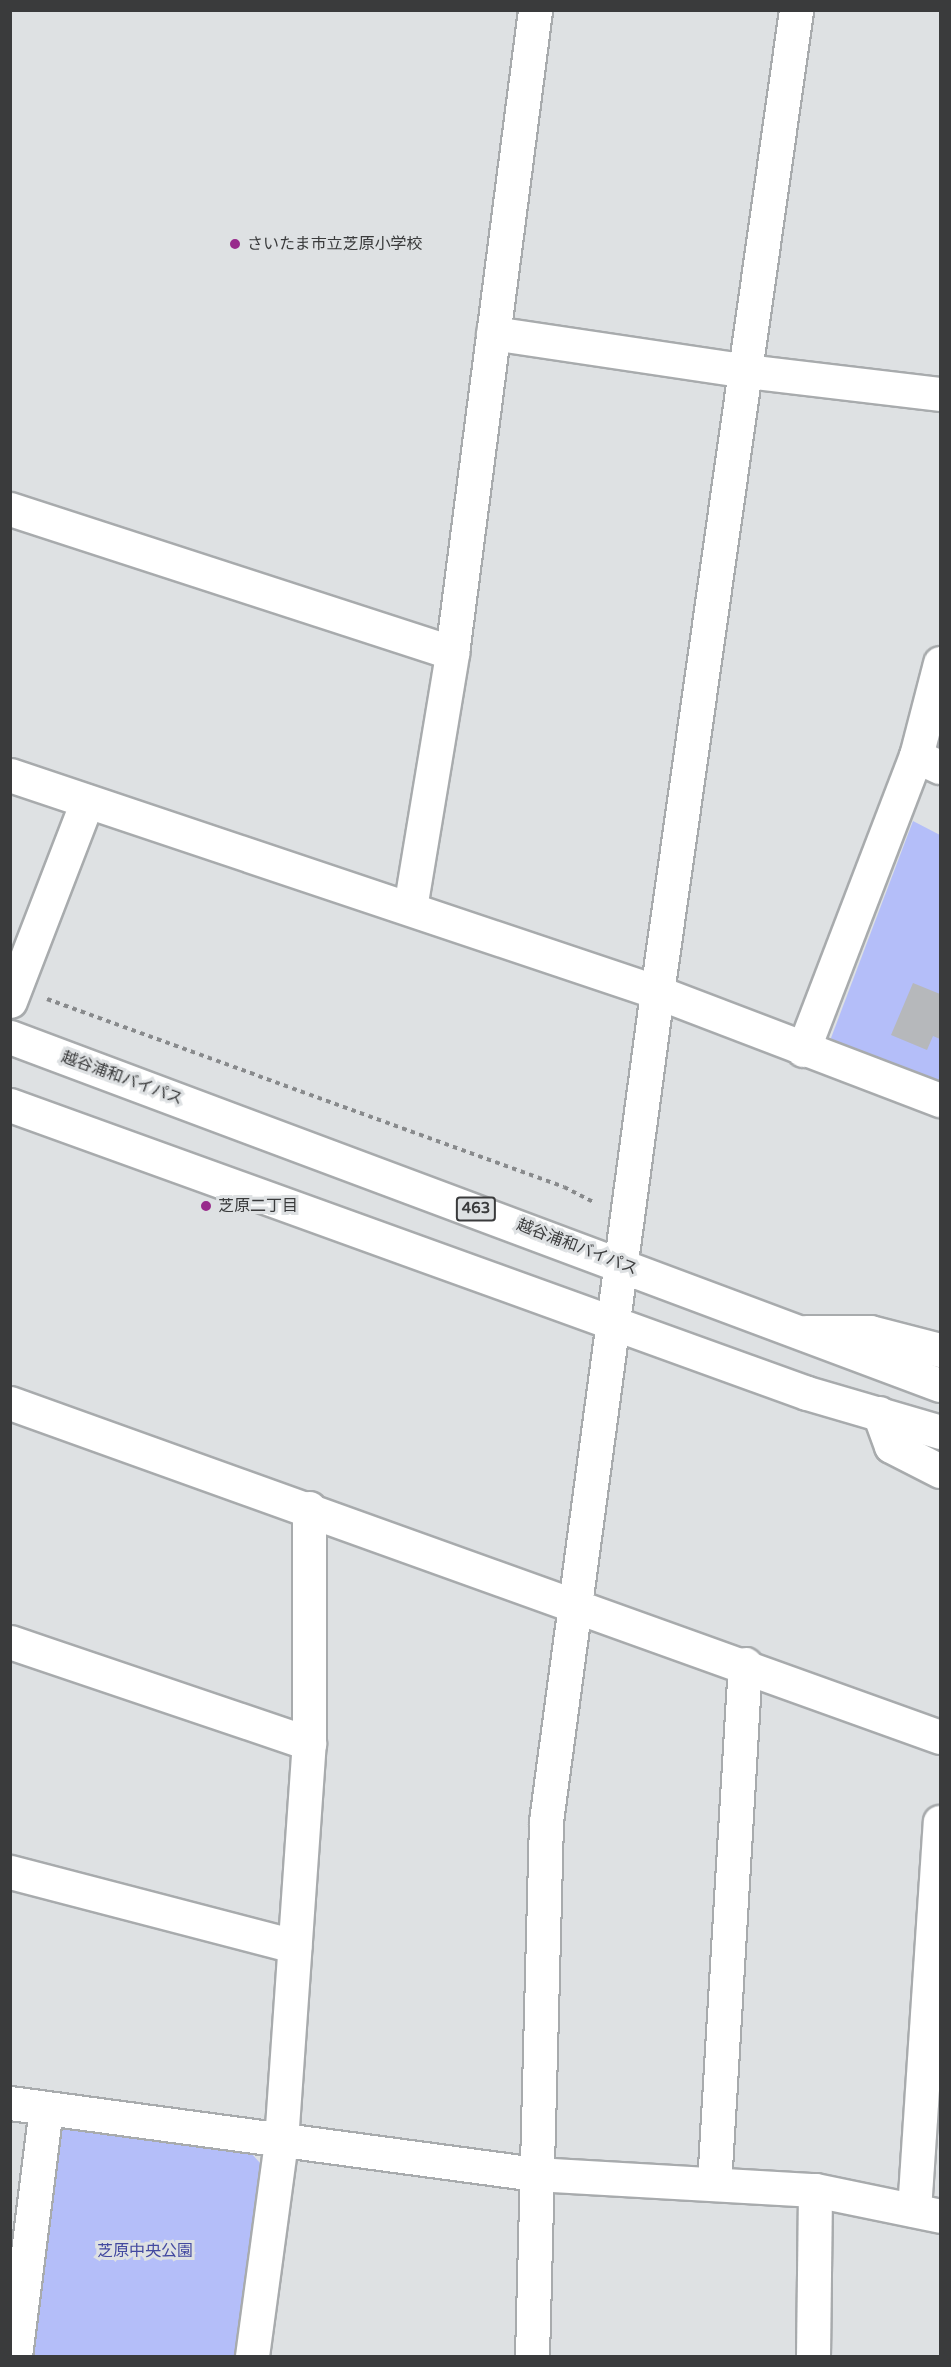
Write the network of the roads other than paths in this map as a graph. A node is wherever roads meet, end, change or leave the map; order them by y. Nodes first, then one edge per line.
1 (535, 10) edge
2 (796, 10) edge
3 (493, 333) junction
4 (747, 371) junction
5 (940, 394) edge
6 (10, 509) edge
7 (452, 653) junction
8 (940, 663) edge
9 (928, 762) edge
10 (10, 775) edge
11 (87, 801) junction
12 (410, 908) junction
13 (657, 992) junction
14 (13, 994) edge
15 (10, 1037) edge
16 (803, 1050) junction
17 (940, 1100) edge
18 (10, 1105) edge
19 (623, 1263) junction
20 (615, 1324) junction
21 (806, 1332) junction
22 (940, 1350) edge
23 (940, 1384) edge
24 (10, 1403) edge
25 (879, 1413) junction
26 (940, 1432) edge
27 (940, 1471) edge
28 (309, 1508) junction
29 (576, 1605) junction
30 (10, 1642) edge
31 (745, 1664) junction
32 (940, 1737) edge
33 (309, 1743) junction
34 (940, 1822) edge
35 (10, 1872) edge
36 (295, 1946) junction
37 (10, 2103) edge
38 (46, 2108) junction
39 (281, 2141) junction
40 (535, 2174) junction
41 (714, 2184) junction
42 (815, 2190) junction
43 (927, 2213) edge
44 (15, 2356) edge
45 (252, 2356) edge
46 (532, 2356) edge
47 (813, 2356) edge

1 - 3 main road
2 - 4 main road
3 - 4 main road
3 - 7 main road
4 - 5 main road
4 - 13 main road
6 - 7 main road
7 - 12 main road
8 - 9 main road
9 - 16 main road
10 - 11 main road
11 - 12 main road
11 - 14 main road
12 - 13 main road
13 - 16 main road
13 - 19 main road
15 - 19 main road, 越谷浦和バイパス / 463
16 - 17 main road
18 - 20 main road
19 - 20 main road
19 - 21 main road, 越谷浦和バイパス / 463
20 - 25 main road
20 - 29 main road
21 - 22 main road
21 - 23 main road, 越谷浦和バイパス / 463
24 - 28 main road
25 - 26 main road
25 - 27 main road
28 - 29 main road
28 - 33 main road
29 - 31 main road
29 - 40 main road
30 - 33 main road
31 - 32 main road
31 - 41 main road
33 - 36 main road
34 - 43 main road
35 - 36 main road
36 - 39 main road
37 - 38 main road
38 - 39 main road
38 - 44 main road
39 - 40 main road
39 - 45 main road
40 - 41 main road
40 - 46 main road
41 - 42 main road
42 - 43 main road
42 - 47 main road

